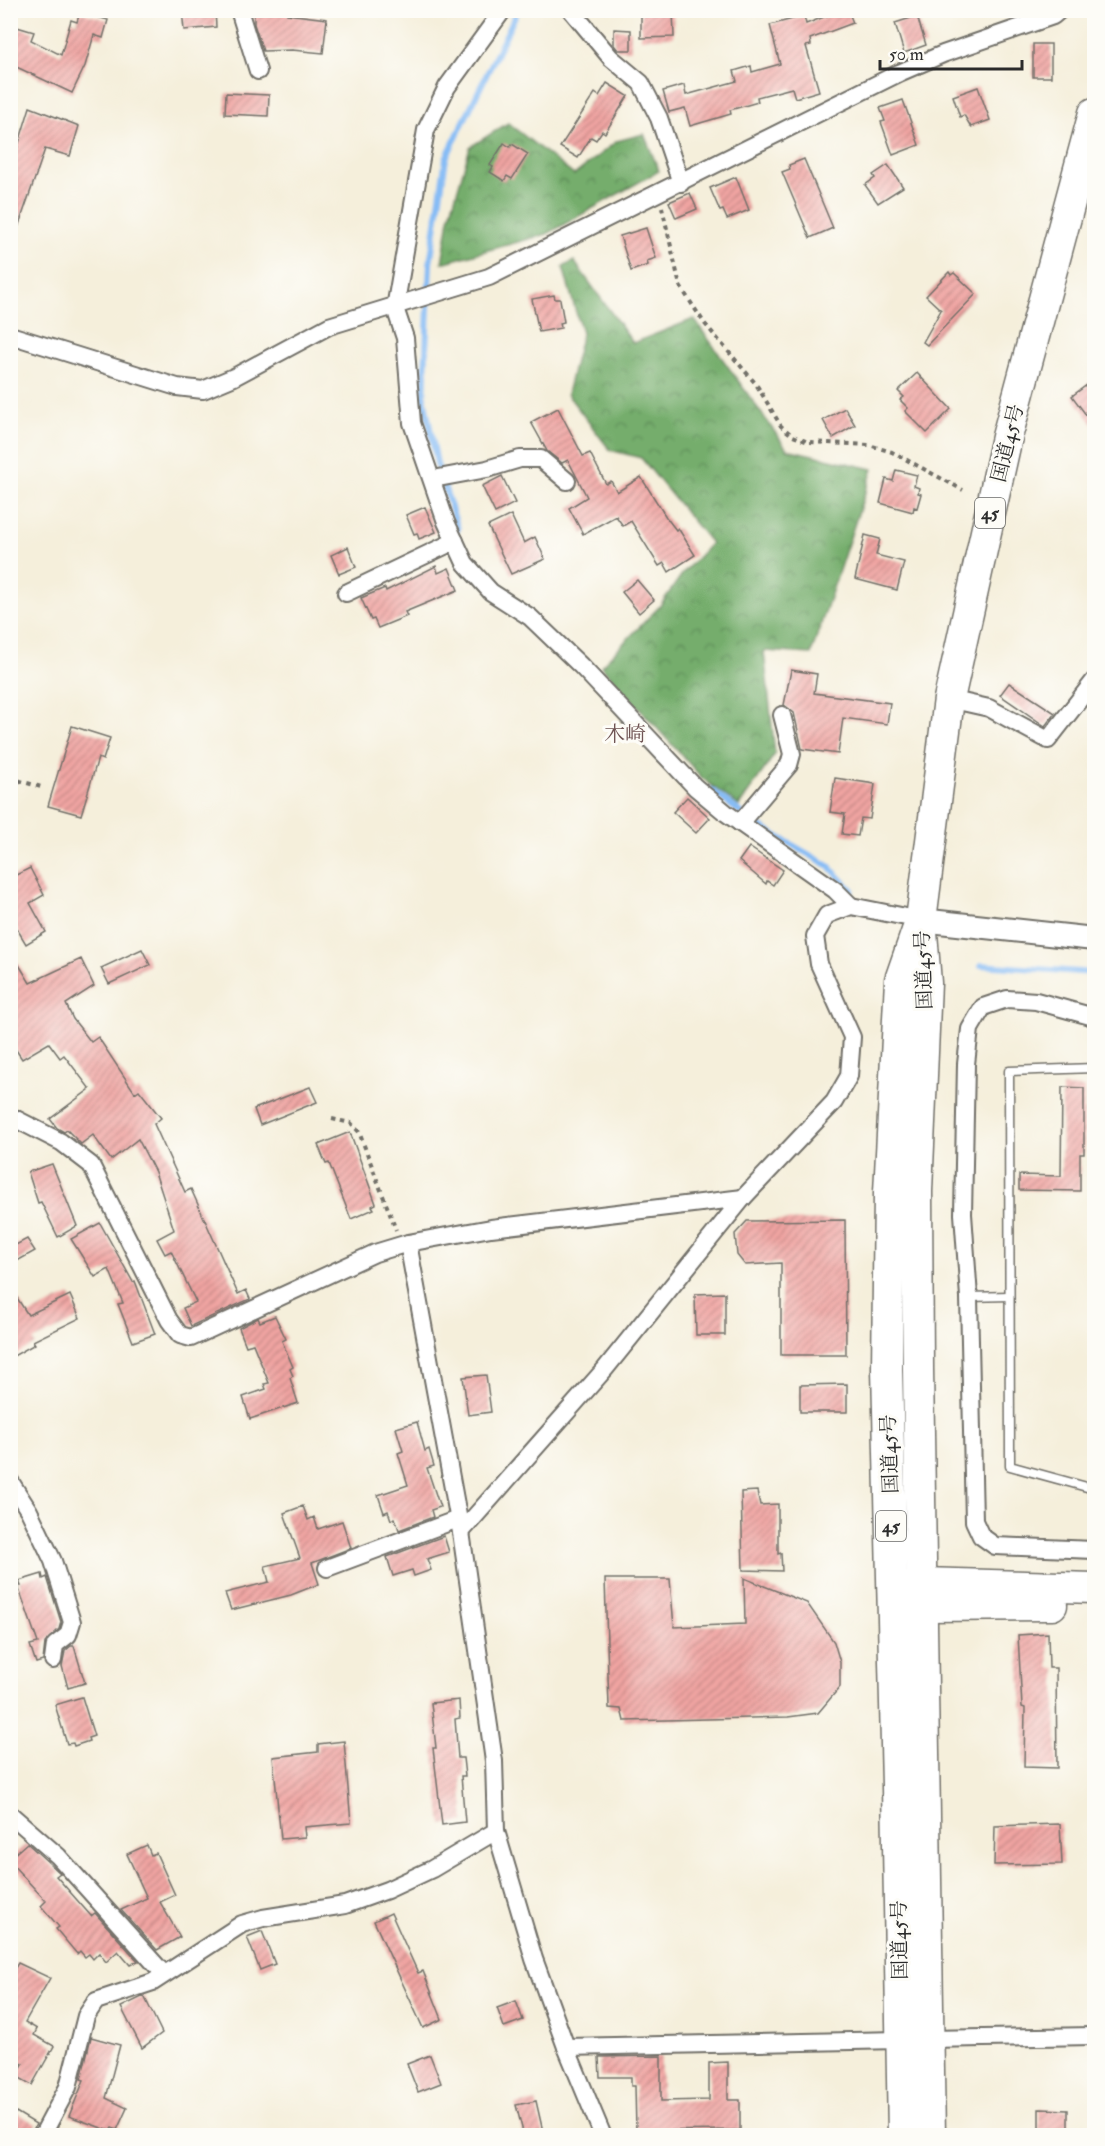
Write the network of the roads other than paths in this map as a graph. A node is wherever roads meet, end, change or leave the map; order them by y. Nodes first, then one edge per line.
1 (239, 10) edge
2 (503, 10) edge
3 (571, 10) edge
4 (1060, 10) edge
5 (258, 70) dead end
6 (1095, 113) edge
7 (681, 183) junction
8 (395, 308) junction
9 (10, 335) edge
10 (432, 479) junction
11 (567, 481) dead end
12 (455, 541) junction
13 (346, 593) dead end
14 (1095, 681) edge
15 (949, 699) junction
16 (782, 715) dead end
17 (740, 823) junction
18 (851, 906) junction
19 (921, 920) junction
20 (1095, 939) edge
21 (1095, 1017) edge
22 (1095, 1068) edge
23 (10, 1116) edge
24 (743, 1198) junction
25 (405, 1244) junction
26 (1009, 1296) junction
27 (969, 1298) junction
28 (10, 1481) edge
29 (1095, 1489) edge
30 (459, 1526) junction
31 (1095, 1550) edge
32 (327, 1568) dead end
33 (1095, 1588) edge
34 (893, 1594) junction
35 (923, 1594) junction
36 (1095, 1608) edge
37 (53, 1660) dead end
38 (10, 1814) edge
39 (496, 1830) junction
40 (164, 1974) junction
41 (1095, 2036) edge
42 (914, 2040) junction
43 (566, 2047) junction
44 (42, 2136) edge
45 (603, 2136) edge
46 (903, 2136) edge
47 (930, 2136) edge

1 - 5 street
2 - 8 street
3 - 7 street
4 - 7 street
6 - 15 highway, 国道45号 / 45
7 - 8 street
8 - 9 street
8 - 10 street
10 - 11 street
10 - 12 street
12 - 13 street
12 - 17 street
14 - 15 street
15 - 19 highway, 国道45号 / 45
16 - 17 street
17 - 18 street
18 - 19 street
18 - 24 street
19 - 20 street
19 - 34 highway, 国道45号 / 45
19 - 35 highway, 国道45号 / 45
21 - 27 street
22 - 26 lane
23 - 25 street
24 - 25 street
24 - 30 street
25 - 30 street
26 - 27 lane
26 - 29 lane
27 - 31 street
28 - 37 street
30 - 32 street
30 - 39 street
33 - 35 highway
34 - 35 highway
34 - 42 highway, 国道45号 / 45
35 - 36 highway
35 - 42 highway, 国道45号 / 45
38 - 40 street
39 - 40 street
39 - 43 street
40 - 44 street
41 - 42 street
42 - 43 street
42 - 46 highway, 国道45号 / 45
42 - 47 highway, 国道45号 / 45
43 - 45 street

